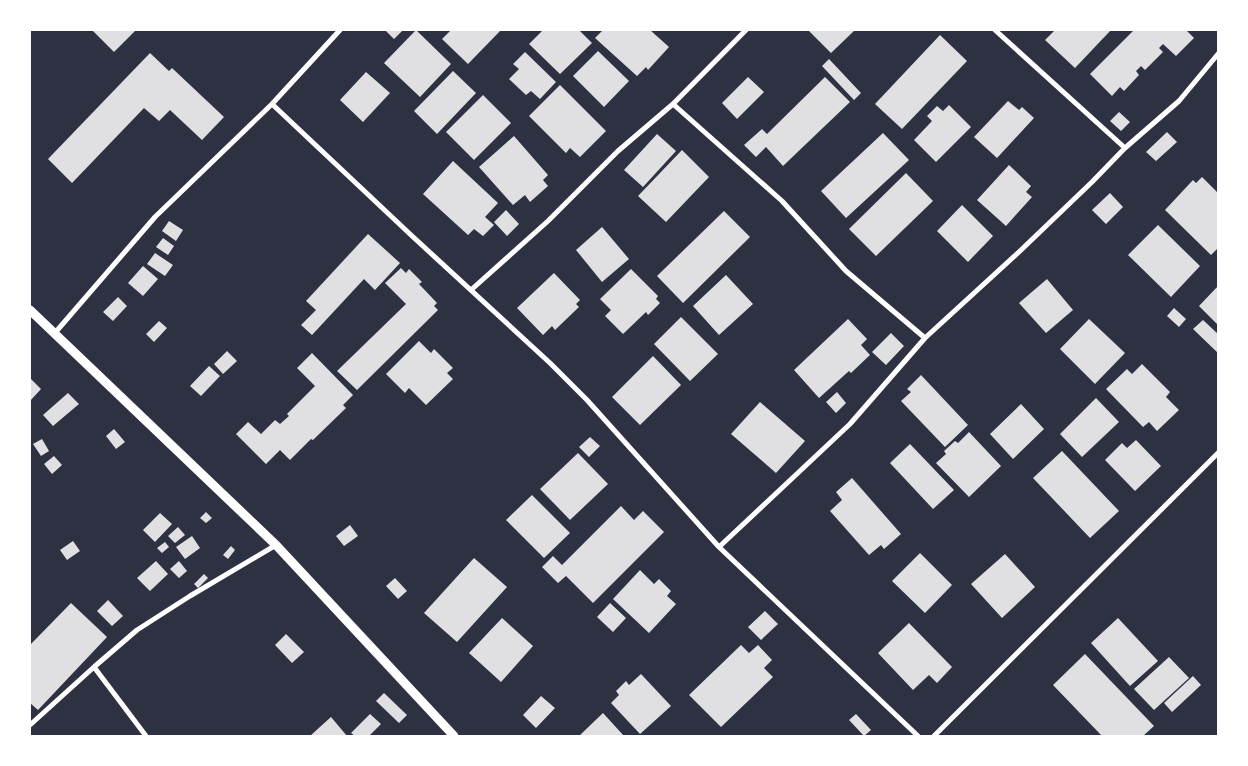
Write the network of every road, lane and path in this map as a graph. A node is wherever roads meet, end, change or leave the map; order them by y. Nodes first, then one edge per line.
1 (340, 30) edge
2 (746, 30) edge
3 (995, 30) edge
4 (1218, 54) edge
5 (272, 104) junction
6 (673, 104) junction
7 (1124, 148) junction
8 (471, 290) junction
9 (30, 310) edge
10 (54, 334) junction
11 (925, 338) junction
12 (1218, 453) edge
13 (276, 545) junction
14 (719, 547) junction
15 (94, 667) junction
16 (30, 725) edge
17 (146, 736) edge
18 (454, 736) edge
19 (918, 736) edge
20 (934, 736) edge

1 - 5 street
2 - 6 street
3 - 7 street
4 - 7 street
5 - 8 street
5 - 10 street
6 - 8 street
6 - 11 street
7 - 11 street
8 - 14 street
9 - 10 street
10 - 13 street
11 - 14 street
12 - 20 street
13 - 15 street
13 - 18 street
14 - 19 street
15 - 16 street
15 - 17 street

